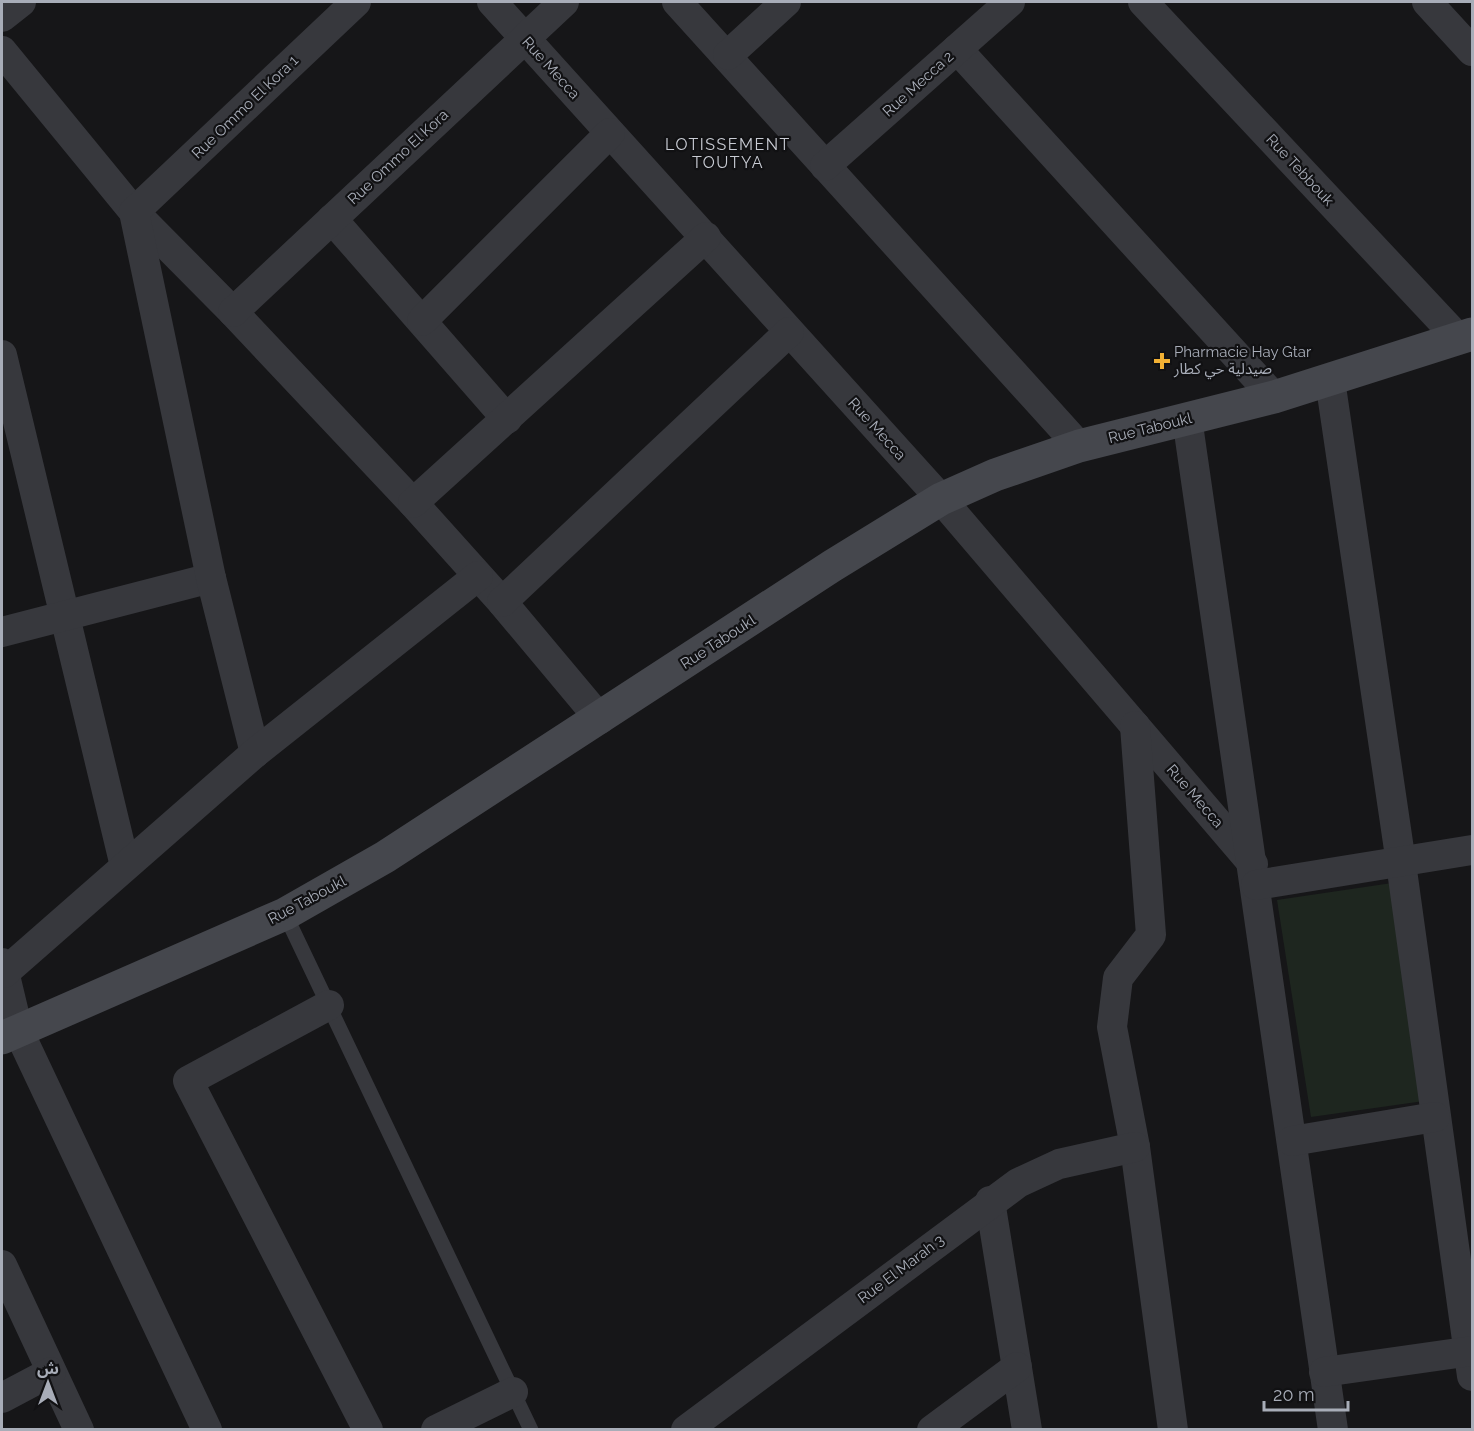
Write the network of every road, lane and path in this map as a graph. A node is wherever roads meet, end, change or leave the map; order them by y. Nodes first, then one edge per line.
1 (21, 2) edge
2 (356, 2) edge
3 (492, 2) edge
4 (564, 2) edge
5 (677, 2) edge
6 (786, 2) edge
7 (1010, 2) edge
8 (1143, 2) edge
9 (1427, 2) edge
10 (2, 16) edge
11 (525, 38) junction
12 (957, 49) junction
13 (2, 51) edge
14 (1473, 51) edge
15 (728, 56) junction
16 (610, 133) junction
17 (825, 166) junction
18 (134, 212) junction
19 (332, 219) junction
20 (706, 237) junction
21 (233, 312) junction
22 (422, 321) junction
23 (789, 332) junction
24 (1465, 336) edge
25 (2, 355) edge
26 (1330, 380) junction
27 (1274, 397) junction
28 (1187, 418) junction
29 (507, 419) junction
30 (1079, 446) junction
31 (941, 499) junction
32 (412, 503) junction
33 (478, 576) junction
34 (211, 578) junction
35 (502, 602) junction
36 (64, 615) junction
37 (2, 632) edge
38 (600, 719) junction
39 (1134, 726) junction
40 (255, 753) junction
41 (1473, 850) edge
42 (1401, 863) junction
43 (124, 866) junction
44 (1254, 875) junction
45 (285, 914) junction
46 (3, 968) edge
47 (329, 1005) junction
48 (10, 1034) edge
49 (1435, 1117) junction
50 (1292, 1141) junction
51 (1135, 1147) junction
52 (990, 1201) junction
53 (2, 1266) edge
54 (1471, 1359) edge
55 (1017, 1367) junction
56 (51, 1372) junction
57 (1324, 1372) junction
58 (513, 1392) junction
59 (2, 1398) edge
60 (79, 1430) edge
61 (207, 1430) edge
62 (368, 1430) edge
63 (436, 1430) edge
64 (531, 1430) edge
65 (686, 1430) edge
66 (932, 1430) edge
67 (1027, 1430) edge
68 (1173, 1430) edge
69 (1333, 1430) edge

1 - 10 street
2 - 18 street, Rue Ommo El Kora 1
3 - 11 street, Rue Mecca
4 - 11 street, Rue Ommo El Kora
5 - 15 street
6 - 15 street
7 - 12 street, Rue Mecca 2
8 - 24 street, Rue Tebbouk
9 - 14 street
11 - 16 street, Rue Mecca
11 - 19 street, Rue Ommo El Kora
12 - 17 street, Rue Mecca 2
12 - 27 street
13 - 18 street
15 - 17 street
16 - 20 street, Rue Mecca
16 - 22 street
17 - 30 street
18 - 21 street
18 - 34 street
19 - 21 street, Rue Ommo El Kora
19 - 22 street
20 - 23 street, Rue Mecca
20 - 29 street
21 - 32 street
22 - 29 street
23 - 31 street, Rue Mecca
23 - 35 street
24 - 26 street, Rue Taboukl
25 - 36 street
26 - 27 street, Rue Taboukl
26 - 42 street
27 - 28 street, Rue Taboukl
28 - 30 street, Rue Taboukl
28 - 44 street
29 - 32 street
30 - 31 street, Rue Taboukl
31 - 38 street, Rue Taboukl
31 - 39 street, Rue Mecca
32 - 33 street
33 - 35 street
33 - 40 street
34 - 36 street
34 - 40 street
35 - 38 street
36 - 37 street
36 - 43 street
38 - 45 street, Rue Taboukl
39 - 44 street, Rue Mecca
39 - 51 street
40 - 43 street
41 - 42 street
42 - 44 street
42 - 49 street
43 - 46 street
44 - 50 street
45 - 47 lane
45 - 48 street, Rue Taboukl
46 - 48 street
47 - 58 lane
47 - 62 street
48 - 61 street
49 - 50 street
49 - 54 street
50 - 57 street
51 - 52 street, Rue El Marah 3
51 - 68 street
52 - 55 street
52 - 65 street, Rue El Marah 3
53 - 56 street
54 - 57 street
55 - 66 street
55 - 67 street
56 - 59 street
56 - 60 street
57 - 69 street
58 - 63 street
58 - 64 lane

